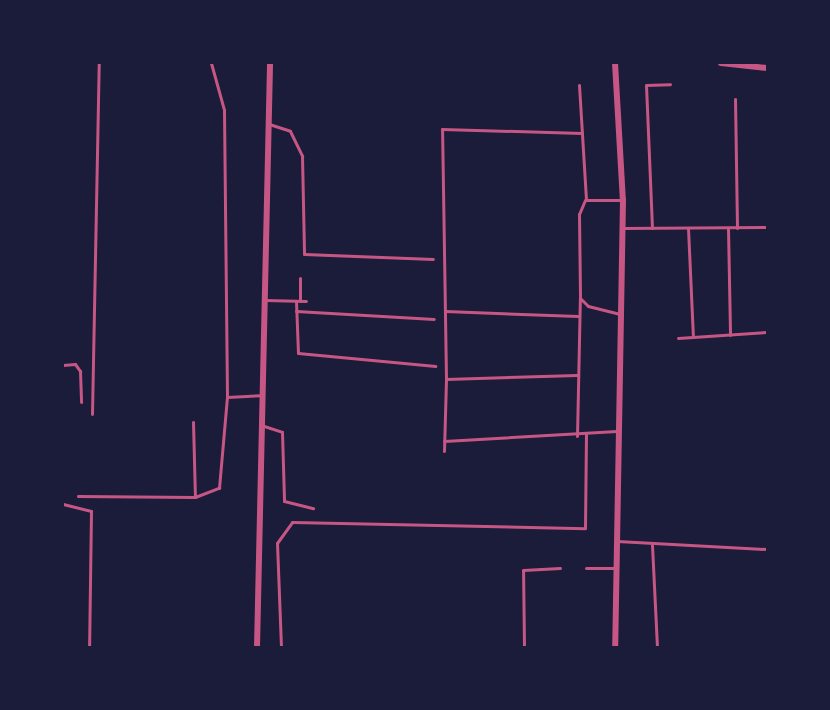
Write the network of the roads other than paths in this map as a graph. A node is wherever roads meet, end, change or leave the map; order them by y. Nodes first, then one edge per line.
1 (99, 63) edge
2 (211, 63) edge
3 (270, 63) edge
4 (615, 63) edge
5 (721, 63) edge
6 (767, 68) edge
7 (670, 84) dead end
8 (579, 85) dead end
9 (735, 99) dead end
10 (269, 124) junction
11 (582, 133) junction
12 (586, 200) junction
13 (623, 200) junction
14 (620, 228) junction
15 (652, 228) junction
16 (688, 228) junction
17 (728, 228) junction
18 (737, 228) junction
19 (767, 228) edge
20 (433, 259) dead end
21 (300, 278) dead end
22 (580, 298) junction
23 (265, 300) junction
24 (298, 301) junction
25 (306, 301) dead end
26 (296, 311) junction
27 (445, 311) junction
28 (621, 314) junction
29 (578, 316) junction
30 (434, 319) dead end
31 (767, 332) edge
32 (730, 335) junction
33 (693, 337) junction
34 (678, 338) dead end
35 (63, 365) edge
36 (435, 366) dead end
37 (577, 375) junction
38 (447, 378) junction
39 (263, 395) junction
40 (227, 396) junction
41 (81, 402) dead end
42 (92, 414) dead end
43 (194, 422) dead end
44 (262, 426) junction
45 (617, 431) junction
46 (586, 435) junction
47 (577, 436) junction
48 (444, 441) junction
49 (444, 451) dead end
50 (78, 496) dead end
51 (195, 496) junction
52 (63, 504) edge
53 (313, 508) dead end
54 (617, 541) junction
55 (652, 545) junction
56 (767, 549) edge
57 (560, 568) dead end
58 (586, 568) dead end
59 (617, 568) junction
60 (89, 647) edge
61 (257, 647) edge
62 (281, 647) edge
63 (524, 647) edge
64 (615, 647) edge
65 (657, 647) edge

1 - 42 lane
2 - 40 lane
3 - 10 street
4 - 13 street
5 - 6 street
7 - 15 lane
8 - 11 lane
9 - 18 lane
10 - 20 lane
10 - 23 street
11 - 12 lane
11 - 27 lane
12 - 13 lane
12 - 22 lane
13 - 14 street
14 - 15 lane
14 - 28 street
15 - 16 lane
16 - 17 lane
16 - 33 lane
17 - 18 lane
17 - 32 lane
18 - 19 lane
21 - 24 lane
22 - 28 lane
22 - 29 lane
23 - 24 lane
23 - 39 street
24 - 25 lane
24 - 26 lane
26 - 30 lane
26 - 36 lane
27 - 29 lane
27 - 38 lane
28 - 45 street
29 - 37 lane
31 - 32 lane
32 - 33 lane
33 - 34 lane
35 - 41 lane
37 - 38 lane
37 - 47 lane
38 - 48 lane
39 - 40 lane
39 - 44 street
40 - 51 lane
43 - 51 lane
44 - 53 lane
44 - 61 street
45 - 46 lane
45 - 54 street
46 - 47 lane
46 - 62 lane
47 - 48 lane
48 - 49 lane
50 - 51 lane
52 - 60 lane
54 - 55 lane
54 - 59 street
55 - 56 lane
55 - 65 lane
57 - 63 lane
58 - 59 lane
59 - 64 street

